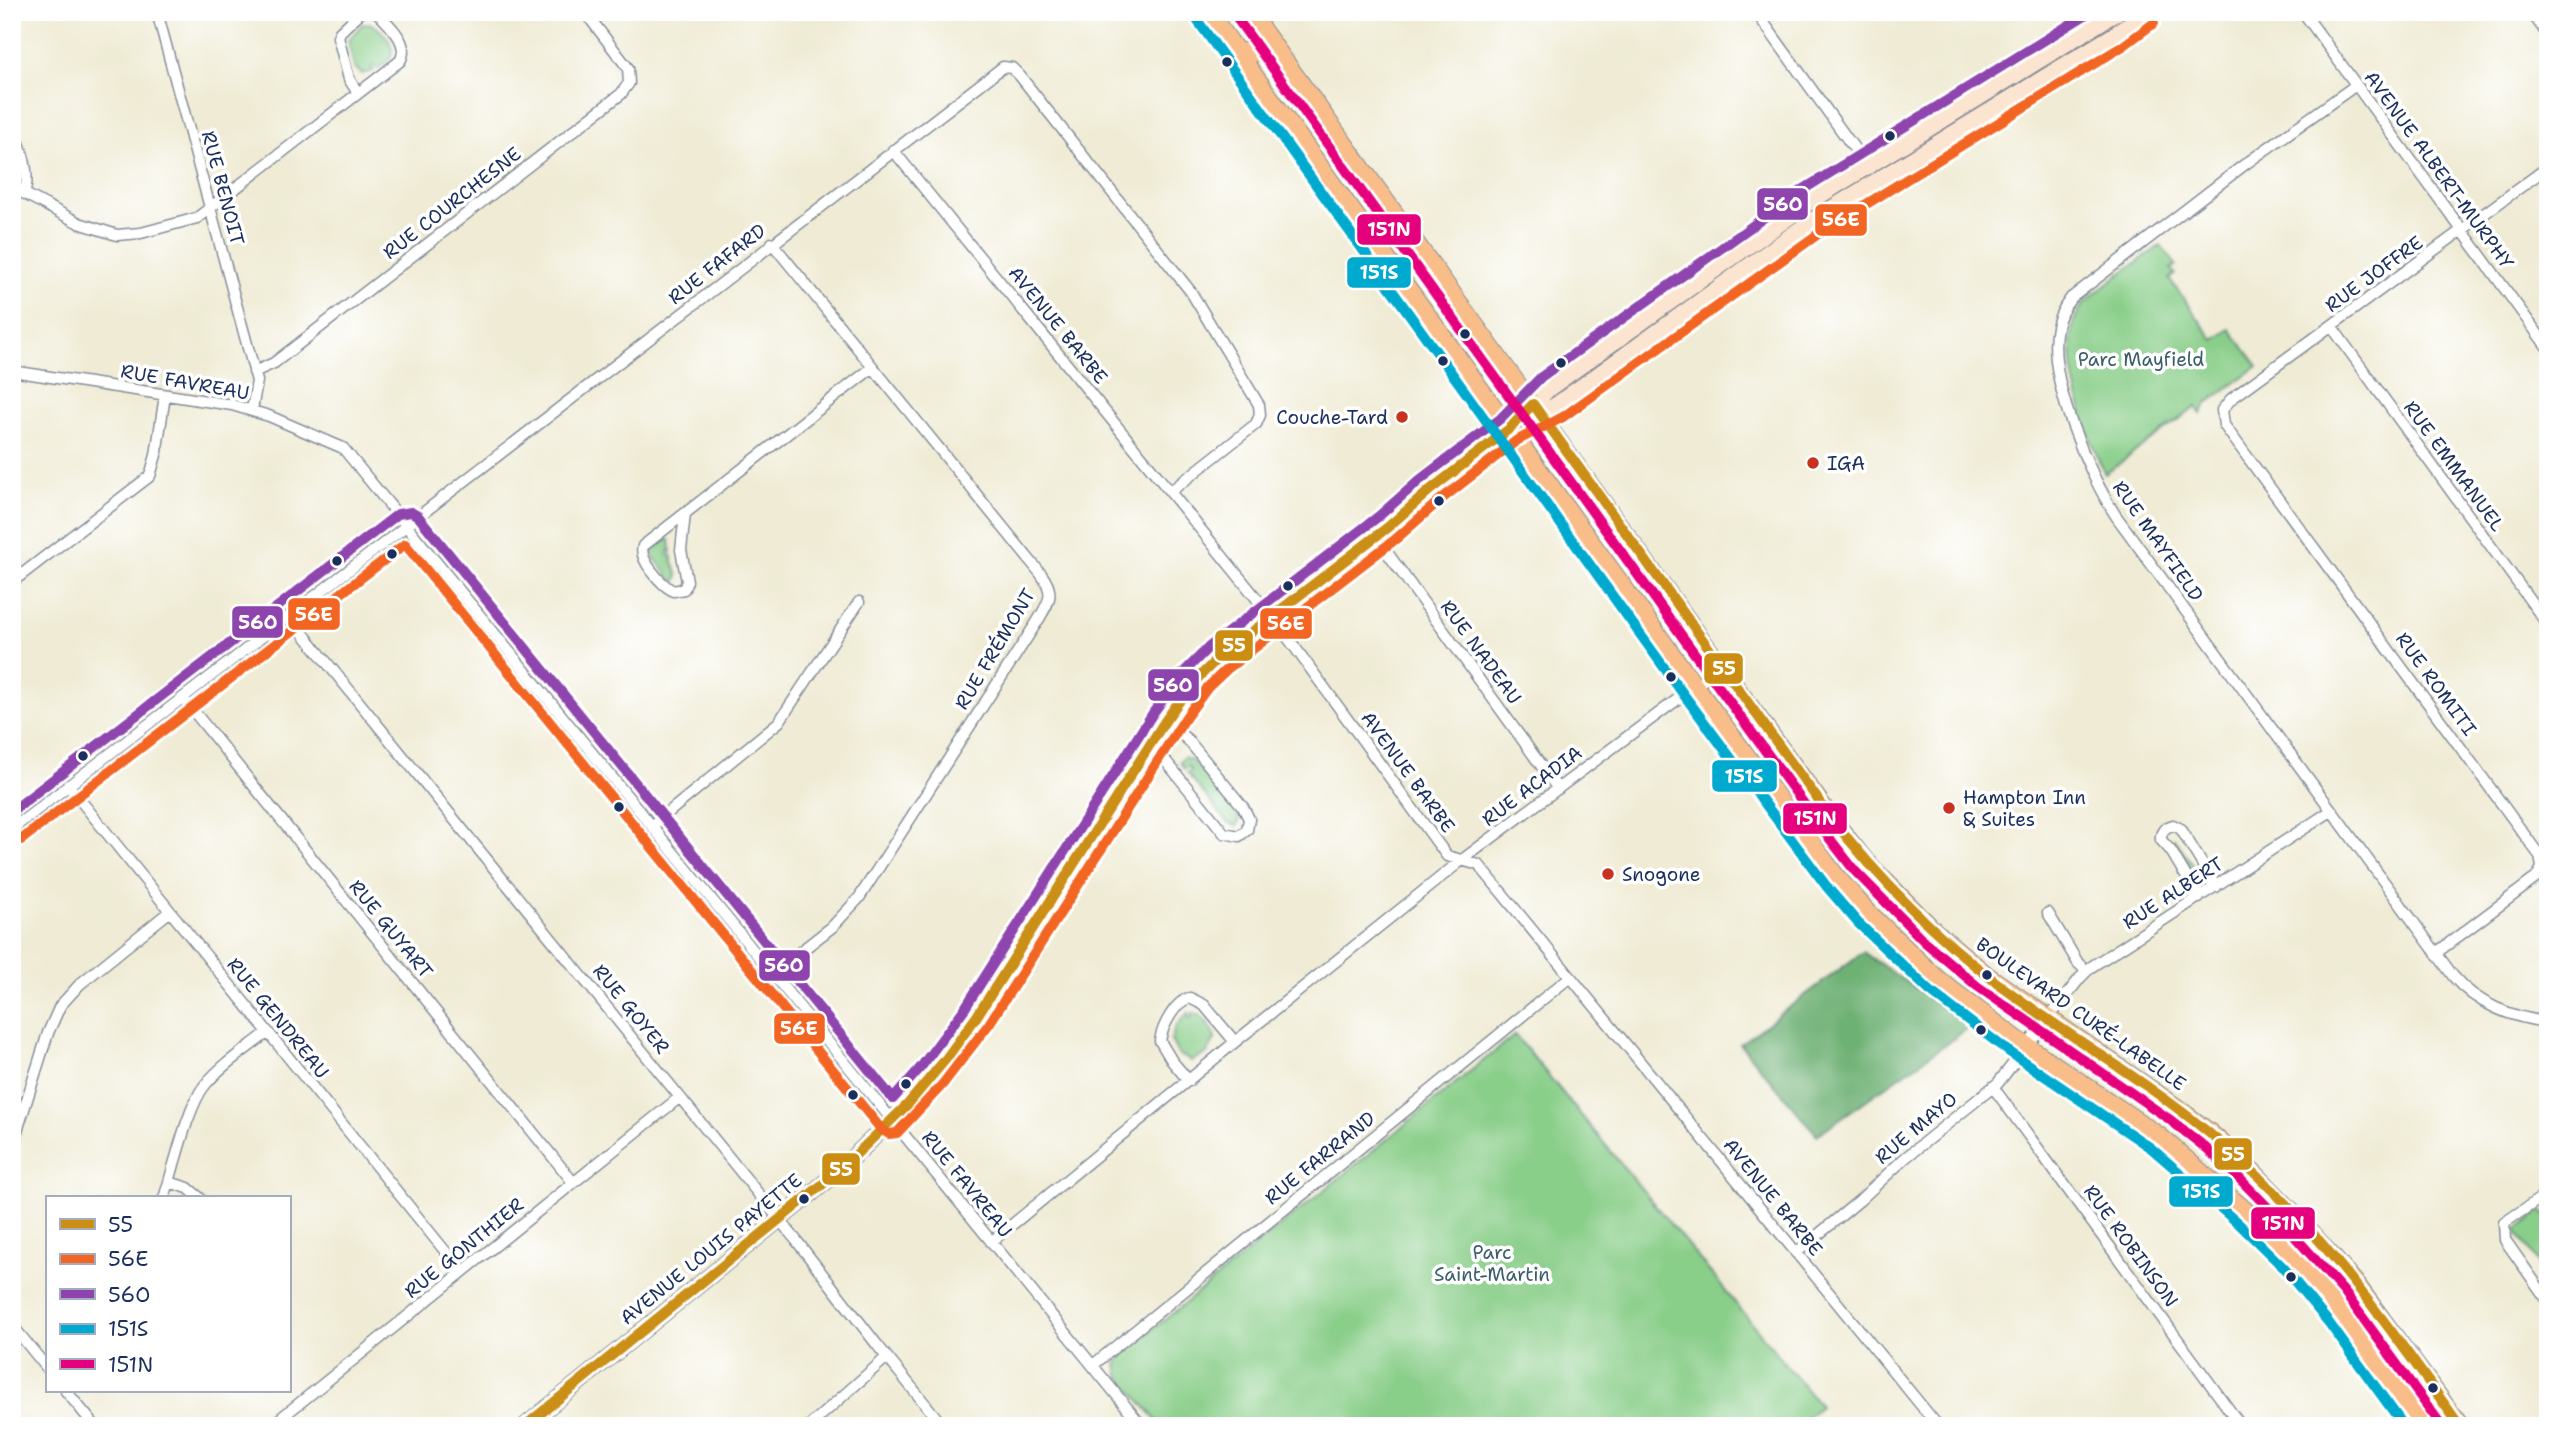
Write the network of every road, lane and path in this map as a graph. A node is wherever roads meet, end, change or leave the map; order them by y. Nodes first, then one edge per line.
1 (157, 12) edge
2 (361, 12) edge
3 (377, 12) edge
4 (585, 12) edge
5 (1208, 12) edge
6 (1249, 12) edge
7 (1756, 12) edge
8 (2117, 12) edge
9 (2147, 12) edge
10 (2303, 12) edge
11 (2531, 12) edge
12 (2548, 35) edge
13 (1236, 52) junction
14 (1278, 53) junction
15 (2356, 85) junction
16 (358, 93) junction
17 (12, 130) edge
18 (893, 150) junction
19 (2548, 167) edge
20 (1872, 173) junction
21 (12, 187) edge
22 (23, 192) junction
23 (211, 208) junction
24 (2463, 231) junction
25 (772, 243) junction
26 (2332, 327) junction
27 (2548, 348) edge
28 (872, 368) junction
29 (12, 371) edge
30 (254, 372) junction
31 (165, 396) junction
32 (1536, 409) junction
33 (252, 410) junction
34 (2222, 410) joint
35 (1508, 429) junction
36 (1171, 491) junction
37 (685, 514) junction
38 (407, 524) junction
39 (1376, 537) junction
40 (12, 582) edge
41 (859, 602) dead end
42 (289, 616) junction
43 (1270, 616) junction
44 (2548, 625) edge
45 (1721, 667) junction
46 (1695, 687) junction
47 (183, 698) junction
48 (1165, 722) junction
49 (1149, 747) junction
50 (68, 785) junction
51 (1558, 789) junction
52 (2332, 811) junction
53 (653, 825) junction
54 (12, 829) edge
55 (1462, 860) junction
56 (2216, 887) junction
57 (2199, 898) junction
58 (169, 912) junction
59 (2048, 913) dead end
60 (2437, 953) junction
61 (2087, 971) junction
62 (773, 973) junction
63 (1570, 977) junction
64 (2048, 1019) junction
65 (2548, 1022) edge
66 (268, 1032) junction
67 (1235, 1042) junction
68 (2026, 1046) junction
69 (1189, 1080) junction
70 (1993, 1087) junction
71 (680, 1097) junction
72 (892, 1120) junction
73 (12, 1147) edge
74 (169, 1182) junction
75 (573, 1182) junction
76 (165, 1196) edge
77 (198, 1196) edge
78 (2547, 1196) edge
79 (779, 1220) junction
80 (991, 1242) junction
81 (1796, 1253) junction
82 (462, 1272) junction
83 (2548, 1301) edge
84 (12, 1325) edge
85 (887, 1357) junction
86 (1093, 1365) junction
87 (46, 1367) edge
88 (67, 1392) edge
89 (94, 1426) edge
90 (271, 1426) edge
91 (525, 1426) edge
92 (809, 1426) edge
93 (943, 1426) edge
94 (1142, 1426) edge
95 (1938, 1426) edge
96 (2241, 1426) edge
97 (2422, 1426) edge
98 (2460, 1426) edge

1 - 23 street, RUE BENOIT
2 - 16 street
3 - 16 street
4 - 30 street, RUE COURCHESNE
5 - 13 main road
6 - 14 main road, BOULEVARD CURÉ-LABELLE
7 - 20 street
8 - 20 street
9 - 20 street
10 - 15 street, AVENUE ALBERT-MURPHY
11 - 12 street
13 - 14 main road
13 - 35 main road
14 - 32 main road, BOULEVARD CURÉ-LABELLE
15 - 24 street, AVENUE ALBERT-MURPHY
15 - 52 street, RUE MAYFIELD
16 - 23 street
17 - 22 street
18 - 25 street, RUE FAFARD
18 - 36 street, AVENUE BARBE
18 - 36 street, RUE FAFARD
19 - 24 street, RUE JOFFRE
20 - 32 street, AVENUE LOUIS PAYETTE
21 - 22 street
22 - 23 street
23 - 30 street, RUE BENOIT
24 - 26 street, RUE JOFFRE
24 - 27 street, AVENUE ALBERT-MURPHY
25 - 28 street, RUE FRÉMONT
25 - 38 street, RUE FAFARD
26 - 34 street, RUE JOFFRE
26 - 44 street, RUE EMMANUEL
28 - 37 street
28 - 62 street, RUE FRÉMONT
29 - 31 street, RUE FAVREAU
30 - 33 street
31 - 33 street, RUE FAVREAU
31 - 40 street
32 - 35 street, AVENUE LOUIS PAYETTE
32 - 45 main road, BOULEVARD CURÉ-LABELLE
33 - 38 street, RUE FAVREAU
34 - 60 street, RUE ROMITI
35 - 39 street, AVENUE LOUIS PAYETTE
35 - 46 main road
36 - 43 street, AVENUE BARBE
37 - 37 street
38 - 42 street, RUE FAFARD
38 - 53 street, RUE FAVREAU
39 - 43 street, AVENUE LOUIS PAYETTE
39 - 51 street, RUE NADEAU
41 - 53 street
42 - 47 street, RUE FAFARD
42 - 71 street, RUE GOYER
43 - 48 street, AVENUE LOUIS PAYETTE
43 - 55 street, AVENUE BARBE
45 - 46 street, RUE ACADIA
45 - 64 main road, BOULEVARD CURÉ-LABELLE
46 - 51 street, RUE ACADIA
46 - 68 main road
47 - 50 street, RUE FAFARD
47 - 75 street, RUE GUYART
48 - 49 street, AVENUE LOUIS PAYETTE
48 - 49 street
49 - 72 street, AVENUE LOUIS PAYETTE
50 - 54 street, RUE FAFARD
50 - 58 street, RUE GENDREAU
51 - 55 street, RUE ACADIA
52 - 56 street, RUE ALBERT
52 - 60 street, RUE MAYFIELD
53 - 62 street, RUE FAVREAU
55 - 63 street, AVENUE BARBE
55 - 67 street, RUE ACADIA
56 - 57 street, RUE ALBERT
56 - 57 street
57 - 61 street, RUE ALBERT
58 - 66 street, RUE GENDREAU
58 - 73 street
59 - 61 street
60 - 65 street, RUE MAYFIELD
61 - 64 street, RUE ALBERT
62 - 72 street, RUE FAVREAU
63 - 81 street, AVENUE BARBE
63 - 86 street, RUE FARRAND
64 - 68 street, RUE MAYO
64 - 98 main road, BOULEVARD CURÉ-LABELLE
66 - 74 street
66 - 82 street, RUE GENDREAU
67 - 69 street, RUE ACADIA
67 - 69 street
68 - 70 street, RUE MAYO
68 - 97 main road
69 - 80 street, RUE ACADIA
70 - 81 street, RUE MAYO
70 - 96 street, RUE ROBINSON
71 - 75 street, RUE GONTHIER
71 - 79 street, RUE GOYER
72 - 79 street, AVENUE LOUIS PAYETTE
72 - 80 street, RUE FAVREAU
74 - 76 street
74 - 77 street
75 - 82 street, RUE GONTHIER
78 - 83 street
79 - 85 street, RUE GOYER
79 - 91 street, AVENUE LOUIS PAYETTE
80 - 86 street, RUE FAVREAU
81 - 95 street, AVENUE BARBE
82 - 90 street, RUE GONTHIER
84 - 87 street
85 - 92 street
85 - 93 street, RUE GOYER
86 - 94 street, RUE FAVREAU
88 - 89 street

